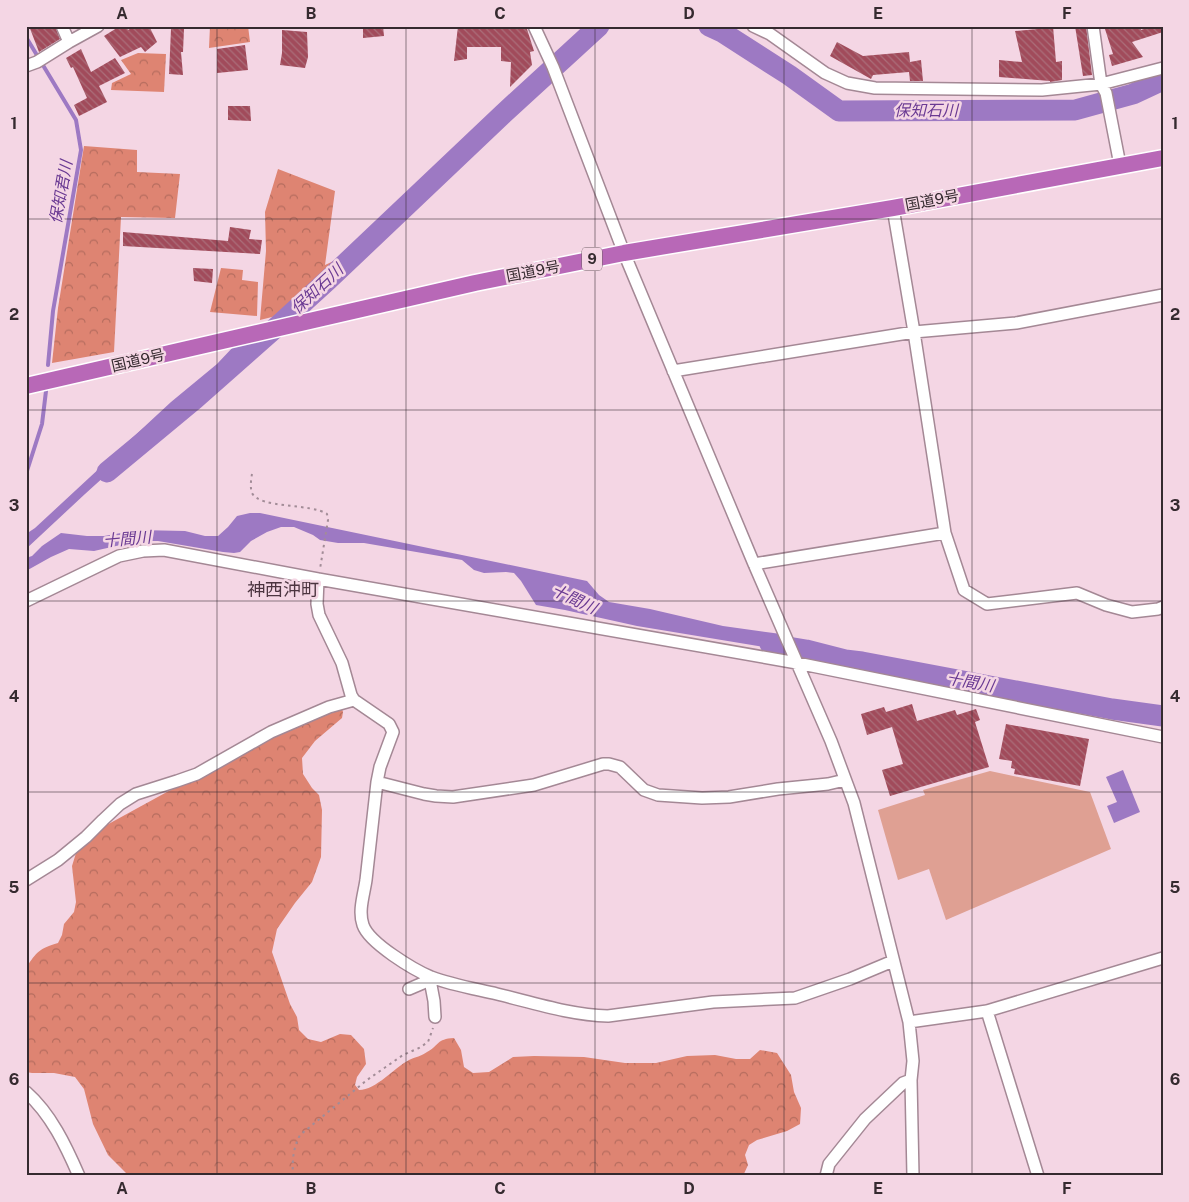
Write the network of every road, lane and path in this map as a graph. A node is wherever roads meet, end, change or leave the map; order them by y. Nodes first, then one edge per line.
1 (62, 26) edge
2 (98, 26) edge
3 (534, 26) edge
4 (753, 26) edge
5 (1093, 26) edge
6 (69, 42) junction
7 (26, 66) edge
8 (1163, 68) edge
9 (1101, 84) junction
10 (1163, 158) edge
11 (1120, 165) junction
12 (893, 208) junction
13 (624, 253) junction
14 (1163, 295) edge
15 (914, 332) junction
16 (673, 371) junction
17 (26, 386) edge
18 (252, 474) dead end
19 (945, 533) junction
20 (754, 564) junction
21 (319, 577) junction
22 (26, 601) edge
23 (1163, 607) edge
24 (795, 660) junction
25 (354, 700) junction
26 (1163, 737) edge
27 (845, 780) junction
28 (377, 782) junction
29 (26, 880) edge
30 (1163, 958) edge
31 (893, 962) junction
32 (430, 979) junction
33 (409, 989) dead end
34 (988, 1011) junction
35 (435, 1017) joint
36 (909, 1022) junction
37 (911, 1080) junction
38 (26, 1092) edge
39 (79, 1176) edge
40 (293, 1176) edge
41 (826, 1176) edge
42 (914, 1176) edge
43 (1038, 1176) edge

1 - 6 street
2 - 6 street
3 - 13 street
4 - 9 street
5 - 9 street
6 - 7 street
8 - 9 street
9 - 11 street
10 - 11 highway, 国道9号 / 9
11 - 12 highway, 国道9号 / 9
12 - 13 highway, 国道9号 / 9
12 - 15 street
13 - 16 street
13 - 17 highway, 国道9号 / 9
14 - 15 street
15 - 16 street
15 - 19 street
16 - 20 street
18 - 21 path
19 - 20 street
19 - 23 street
20 - 24 street
21 - 22 street
21 - 24 street
21 - 25 street
24 - 26 street
24 - 27 street
25 - 28 street
25 - 29 street
27 - 28 street
27 - 31 street
28 - 32 street
30 - 34 street
31 - 32 street
31 - 36 street
32 - 33 street
32 - 35 street
34 - 36 street
34 - 43 street
35 - 40 path
36 - 37 street
37 - 41 street
37 - 42 street
38 - 39 street

